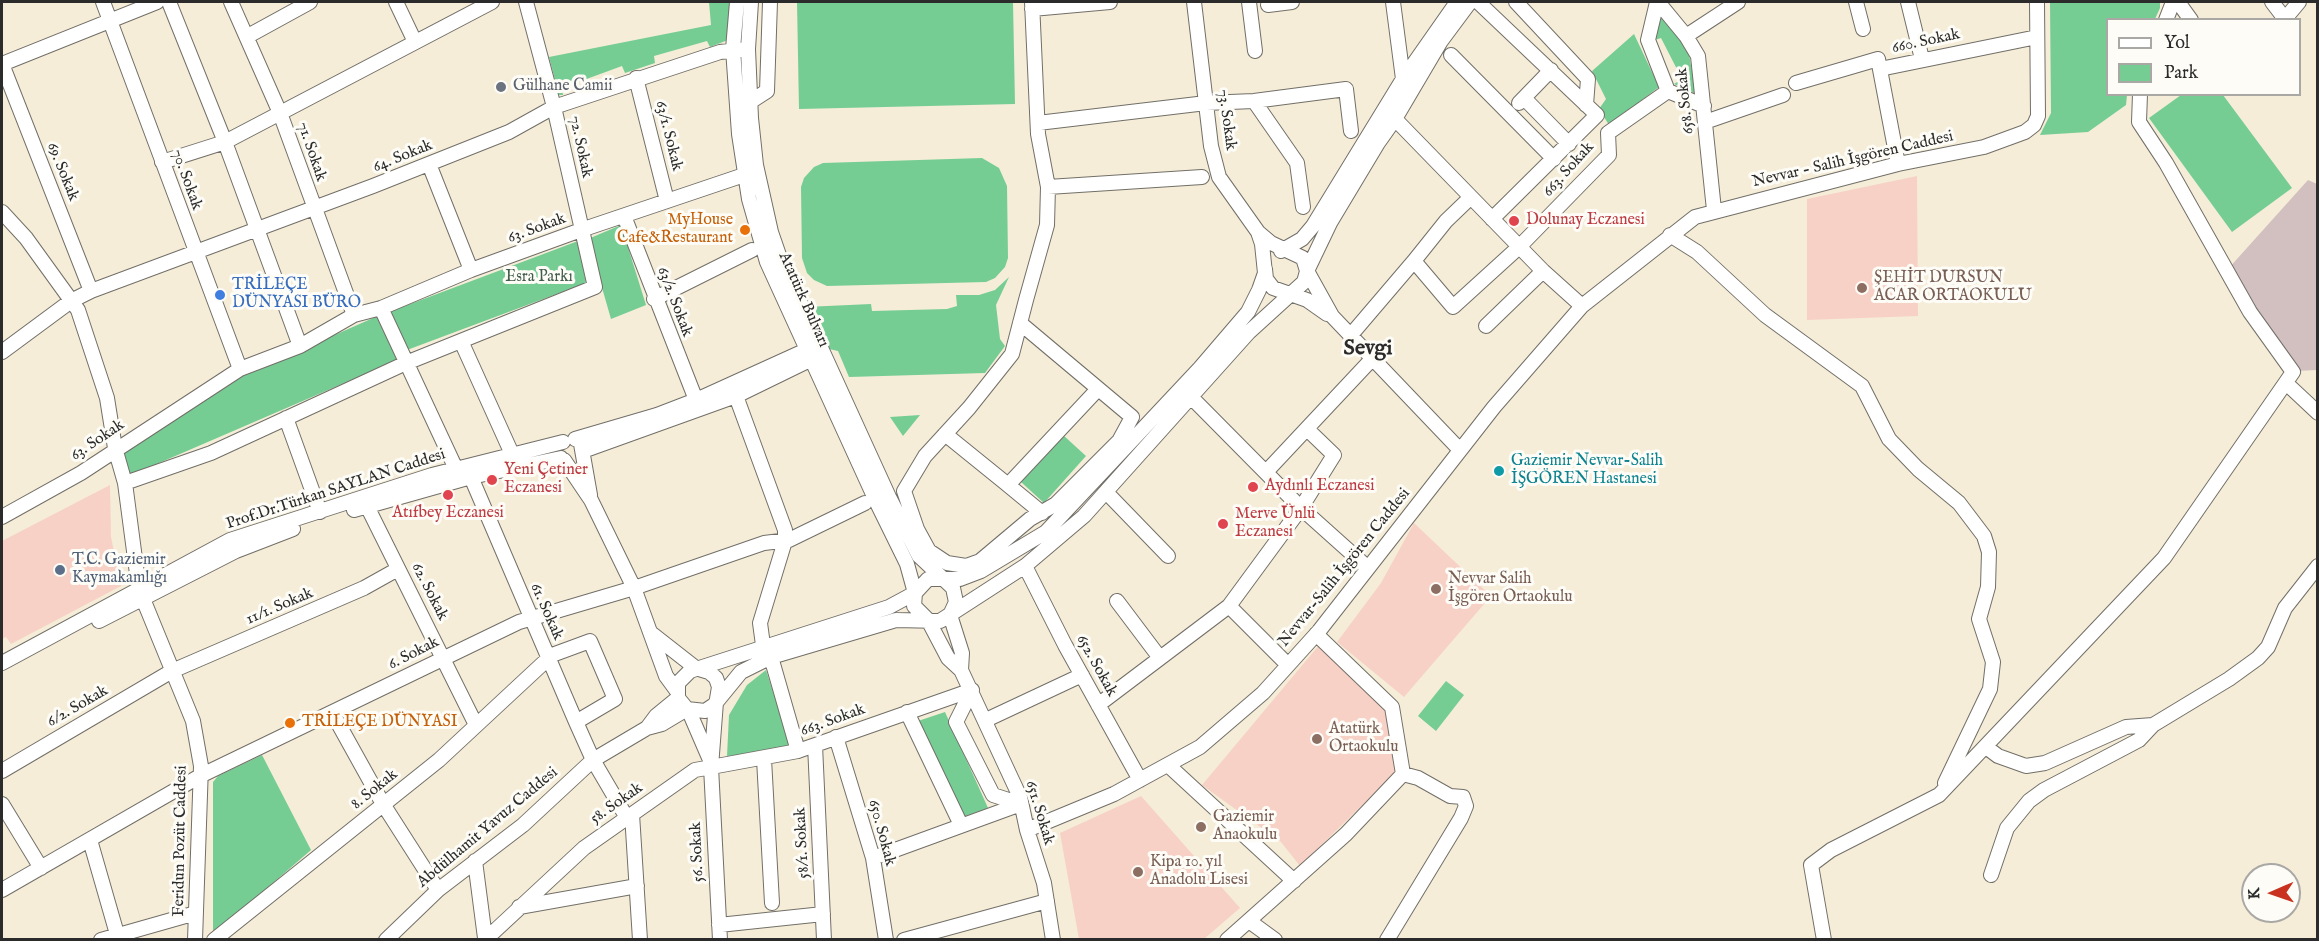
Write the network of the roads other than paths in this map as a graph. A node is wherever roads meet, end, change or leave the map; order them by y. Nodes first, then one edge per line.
1 (103, 2) edge
2 (157, 2) edge
3 (169, 2) edge
4 (231, 2) edge
5 (310, 2) edge
6 (396, 2) edge
7 (492, 2) edge
8 (526, 2) edge
9 (737, 2) edge
10 (751, 2) edge
11 (770, 2) edge
12 (1110, 2) edge
13 (1194, 2) edge
14 (1249, 2) edge
15 (1292, 2) edge
16 (1393, 2) edge
17 (1456, 2) edge
18 (1470, 2) edge
19 (1478, 2) edge
20 (1516, 2) edge
21 (1657, 2) edge
22 (1738, 2) edge
23 (1856, 2) edge
24 (1908, 2) edge
25 (2037, 2) edge
26 (2173, 2) edge
27 (2178, 2) edge
28 (2272, 2) edge
29 (2299, 2) edge
30 (1032, 5) edge
31 (1268, 5) dead end
32 (2167, 18) edge
33 (2190, 18) edge
34 (2283, 18) edge
35 (2285, 18) edge
36 (109, 20) junction
37 (1863, 29) dead end
38 (248, 36) junction
39 (1686, 36) junction
40 (2037, 37) junction
41 (415, 42) junction
42 (733, 49) junction
43 (748, 49) junction
44 (1255, 51) dead end
45 (1451, 55) dead end
46 (1922, 59) junction
47 (2, 64) edge
48 (1880, 69) junction
49 (1551, 70) junction
50 (636, 78) junction
51 (1403, 79) junction
52 (1796, 83) dead end
53 (1668, 91) junction
54 (1783, 95) dead end
55 (2140, 96) edge
56 (1524, 98) junction
57 (1254, 101) junction
58 (750, 102) junction
59 (1203, 103) junction
60 (1704, 106) junction
61 (554, 107) junction
62 (1592, 110) junction
63 (280, 113) junction
64 (1509, 113) junction
65 (1395, 119) junction
66 (1705, 122) junction
67 (1038, 123) junction
68 (1351, 131) dead end
69 (1608, 133) junction
70 (225, 142) junction
71 (1569, 144) junction
72 (1554, 159) junction
73 (162, 162) junction
74 (429, 164) junction
75 (1898, 164) junction
76 (744, 176) junction
77 (1202, 177) dead end
78 (1048, 187) junction
79 (1471, 196) junction
80 (667, 201) junction
81 (1303, 207) dead end
82 (314, 209) junction
83 (1714, 210) junction
84 (2, 212) edge
85 (624, 216) junction
86 (1492, 219) junction
87 (581, 230) junction
88 (258, 231) junction
89 (1258, 232) junction
90 (1670, 235) junction
91 (1519, 247) junction
92 (752, 250) dead end
93 (1286, 250) junction
94 (196, 254) junction
95 (1414, 261) junction
96 (471, 270) junction
97 (1307, 271) junction
98 (1543, 271) junction
99 (1265, 273) junction
100 (91, 291) junction
101 (1290, 292) junction
102 (654, 299) junction
103 (71, 301) junction
104 (1582, 306) junction
105 (381, 308) junction
106 (354, 315) junction
107 (1332, 316) junction
108 (1020, 322) junction
109 (1485, 326) dead end
110 (1350, 336) junction
111 (461, 341) junction
112 (300, 346) junction
113 (2, 351) edge
114 (816, 351) junction
115 (1372, 359) junction
116 (406, 363) junction
117 (240, 369) junction
118 (2286, 383) junction
119 (1098, 389) junction
120 (736, 396) junction
121 (1191, 398) junction
122 (696, 400) junction
123 (2318, 413) edge
124 (286, 418) junction
125 (1138, 422) junction
126 (1306, 429) junction
127 (945, 434) junction
128 (569, 441) junction
129 (116, 448) junction
130 (1460, 450) junction
131 (583, 453) junction
132 (512, 454) junction
133 (563, 459) junction
134 (456, 469) junction
135 (1266, 472) junction
136 (471, 477) junction
137 (125, 483) junction
138 (1008, 485) junction
139 (1106, 492) junction
140 (591, 500) junction
141 (865, 503) dead end
142 (367, 506) junction
143 (1301, 508) junction
144 (320, 512) junction
145 (1042, 513) junction
146 (2, 517) edge
147 (785, 541) junction
148 (1168, 556) dead end
149 (1025, 566) junction
150 (2318, 566) edge
151 (1368, 568) junction
152 (398, 569) junction
153 (941, 579) junction
154 (634, 588) junction
155 (915, 593) junction
156 (141, 594) junction
157 (1117, 601) dead end
158 (1229, 606) junction
159 (950, 615) junction
160 (530, 619) junction
161 (928, 620) junction
162 (651, 633) junction
163 (1316, 634) junction
164 (767, 651) junction
165 (444, 658) junction
166 (548, 658) junction
167 (1160, 658) junction
168 (2, 663) edge
169 (1288, 665) junction
170 (698, 669) junction
171 (962, 670) junction
172 (172, 671) junction
173 (2, 672) edge
174 (1082, 675) junction
175 (972, 690) junction
176 (717, 701) junction
177 (683, 702) junction
178 (1098, 705) junction
179 (907, 712) junction
180 (333, 714) junction
181 (986, 720) junction
182 (576, 722) junction
183 (476, 725) junction
184 (2152, 725) junction
185 (836, 737) junction
186 (815, 745) junction
187 (1986, 747) junction
188 (798, 751) junction
189 (593, 759) junction
190 (764, 759) junction
191 (711, 765) junction
192 (1168, 765) junction
193 (2, 771) edge
194 (1403, 774) junction
195 (200, 776) junction
196 (1140, 780) junction
197 (1939, 795) junction
198 (2, 804) edge
199 (383, 804) junction
200 (1021, 804) junction
201 (629, 816) junction
202 (961, 825) junction
203 (1027, 830) junction
204 (90, 840) junction
205 (873, 858) junction
206 (475, 861) junction
207 (41, 868) junction
208 (1992, 875) dead end
209 (1294, 881) junction
210 (637, 886) junction
211 (2, 890) edge
212 (438, 890) junction
213 (1047, 901) junction
214 (772, 903) dead end
215 (519, 907) junction
216 (196, 913) junction
217 (823, 914) junction
218 (1248, 921) junction
219 (719, 925) junction
220 (401, 933) edge
221 (117, 934) junction
222 (935, 935) edge
223 (101, 939) edge
224 (195, 939) edge
225 (214, 939) edge
226 (386, 939) edge
227 (485, 939) edge
228 (640, 939) edge
229 (720, 939) edge
230 (824, 939) edge
231 (886, 939) edge
232 (904, 939) edge
233 (1053, 939) edge
234 (1227, 939) edge
235 (1275, 939) edge
236 (1386, 939) edge
237 (1824, 939) edge

1 - 36 street, 70. Sokak
2 - 36 street
3 - 70 street
4 - 38 street, 71. Sokak
5 - 38 street
6 - 41 street
7 - 41 street
8 - 61 street, 72. Sokak
9 - 42 street, Atatürk Bulvarı
10 - 43 street, Atatürk Bulvarı
11 - 58 street
12 - 30 street
13 - 59 street, 73. Sokak
14 - 44 street
15 - 31 street
16 - 51 street
17 - 51 street
18 - 65 street
19 - 49 street
20 - 62 street
21 - 39 street, 658. Sokak
21 - 53 street
22 - 39 street
23 - 37 street
24 - 46 street
25 - 40 street, Nevvar - Salih İşgören Caddesi
26 - 32 street
27 - 33 street
28 - 34 street
29 - 35 street
30 - 67 street
36 - 47 street
36 - 73 street, 70. Sokak
38 - 63 street, 71. Sokak
39 - 60 street, 658. Sokak
40 - 46 street, 660. Sokak
40 - 75 street, Nevvar - Salih İşgören Caddesi
41 - 63 street
42 - 43 street, 64. Sokak
42 - 50 street, 64. Sokak
42 - 76 street, Atatürk Bulvarı
43 - 58 street, Atatürk Bulvarı
45 - 64 street
46 - 48 street, 660. Sokak
47 - 100 street, 69. Sokak
48 - 52 street, 660. Sokak
48 - 75 street
49 - 56 street
49 - 62 street
50 - 61 street, 64. Sokak
50 - 80 street, 63/1. Sokak
51 - 93 street
53 - 60 street
53 - 69 street, 663. Sokak
54 - 66 street
55 - 118 street
56 - 64 street
56 - 71 street
57 - 59 street
57 - 68 street
57 - 81 street
58 - 114 street, Atatürk Bulvarı
59 - 67 street
59 - 89 street, 73. Sokak
60 - 66 street, 658. Sokak
61 - 74 street, 64. Sokak
61 - 87 street, 72. Sokak
62 - 69 street
62 - 71 street
63 - 70 street
63 - 82 street, 71. Sokak
64 - 72 street
65 - 79 street
65 - 97 street
66 - 83 street, 658. Sokak
67 - 78 street
69 - 91 street, 663. Sokak
70 - 73 street
70 - 88 street
71 - 72 street
72 - 86 street
73 - 94 street, 70. Sokak
74 - 82 street, 64. Sokak
74 - 96 street
75 - 83 street, Nevvar - Salih İşgören Caddesi
76 - 80 street
76 - 114 street, Atatürk Bulvarı
77 - 78 street
78 - 108 street
79 - 86 street
79 - 95 street
80 - 85 street
82 - 88 street, 64. Sokak
82 - 106 street, 71. Sokak
83 - 90 street, Nevvar - Salih İşgören Caddesi
84 - 103 street, Feridun Pozüt Caddesi
85 - 87 street
85 - 102 street, 63/2. Sokak
86 - 91 street
87 - 96 street, 63. Sokak
87 - 111 street, 63. Sokak
88 - 94 street, 64. Sokak
88 - 112 street
89 - 93 street
89 - 99 street
90 - 104 street, Nevvar - Salih İşgören Caddesi
90 - 197 street
91 - 95 street, 663. Sokak
91 - 98 street
92 - 102 street
93 - 97 street
93 - 99 street
94 - 100 street, 64. Sokak
94 - 117 street, 70. Sokak
95 - 110 street
96 - 105 street, 63. Sokak
97 - 101 street
97 - 107 street
98 - 104 street
98 - 109 street
99 - 101 street
99 - 125 street
100 - 103 street, 64. Sokak
101 - 107 street
101 - 121 street
102 - 122 street, 63/2. Sokak
103 - 113 street, 64. Sokak
103 - 129 street, Feridun Pozüt Caddesi
104 - 130 street, Nevvar-Salih İşgören Caddesi
105 - 106 street, 63. Sokak
105 - 116 street
106 - 112 street, 63. Sokak
107 - 110 street
108 - 119 street
108 - 127 street
110 - 115 street
111 - 116 street, 63. Sokak
111 - 132 street
112 - 117 street, 63. Sokak
114 - 120 street
114 - 122 street, Prof.Dr.Türkan SAYLAN Caddesi
114 - 153 street, Atatürk Bulvarı
114 - 155 street, Atatürk Bulvarı
115 - 126 street
115 - 130 street
116 - 124 street, 63. Sokak
116 - 134 street
117 - 129 street, 63. Sokak
118 - 123 street
118 - 187 street
119 - 125 street
119 - 138 street
120 - 131 street
120 - 147 street
121 - 135 street
121 - 139 street
122 - 128 street, Prof.Dr.Türkan SAYLAN Caddesi
124 - 137 street, 63. Sokak
124 - 144 street
125 - 145 street
125 - 153 street
126 - 135 street
126 - 143 street
127 - 138 street
127 - 145 street
128 - 131 street
128 - 132 street, Prof.Dr.Türkan SAYLAN Caddesi
128 - 133 street
129 - 137 street, Feridun Pozüt Caddesi
129 - 146 street, 63. Sokak
130 - 151 street, Nevvar-Salih İşgören Caddesi
131 - 133 street
131 - 140 street
132 - 134 street, Prof.Dr.Türkan SAYLAN Caddesi
133 - 136 street, Prof.Dr.Türkan SAYLAN Caddesi
133 - 140 street
134 - 144 street, Prof.Dr.Türkan SAYLAN Caddesi
135 - 143 street
136 - 142 street, Prof.Dr.Türkan SAYLAN Caddesi
136 - 160 street, 61. Sokak
137 - 156 street, Feridun Pozüt Caddesi
138 - 145 street
139 - 148 street
139 - 149 street
140 - 154 street, 56. Sokak
141 - 147 street, 6. Sokak
142 - 152 street, 62. Sokak
142 - 156 street, Prof.Dr.Türkan SAYLAN Caddesi
143 - 151 street
143 - 158 street
144 - 156 street, Prof.Dr.Türkan SAYLAN Caddesi
147 - 154 street, 6. Sokak
147 - 164 street, 663. Sokak
149 - 159 street
149 - 174 street, 652. Sokak
150 - 184 street
151 - 163 street, Nevvar-Salih İşgören Caddesi
152 - 165 street, 62. Sokak
152 - 172 street, 11/1. Sokak
153 - 155 street
153 - 159 street, Atatürk Bulvarı
154 - 160 street, 6. Sokak
154 - 162 street, 56. Sokak
155 - 161 street, Atatürk Bulvarı
155 - 164 street
156 - 168 street, Prof.Dr.Türkan SAYLAN Caddesi
156 - 172 street, Feridun Pozüt Caddesi
156 - 173 street, Prof.Dr.Türkan SAYLAN Caddesi
157 - 167 street
158 - 167 street
158 - 169 street
159 - 161 street
159 - 171 street
160 - 165 street, 6. Sokak
160 - 166 street, 61. Sokak
161 - 164 street
161 - 171 street, Atatürk Bulvarı
162 - 170 street
162 - 177 street, 56. Sokak
163 - 169 street, Nevvar-Salih İşgören Caddesi
163 - 194 street
164 - 170 street
164 - 176 street
164 - 188 street, 663. Sokak
165 - 180 street, 6. Sokak
165 - 183 street, 62. Sokak
166 - 182 street, 61. Sokak
166 - 182 street
166 - 183 street, 8. Sokak
167 - 178 street
169 - 192 street, Nevvar-Salih İşgören Caddesi
170 - 176 street
170 - 177 street
171 - 175 street, 651. Sokak
172 - 193 street, 6/2. Sokak
172 - 195 street, Feridun Pozüt Caddesi
174 - 178 street, 652. Sokak
174 - 181 street
175 - 179 street, 663. Sokak
175 - 181 street, 651. Sokak
175 - 200 street
176 - 177 street
176 - 191 street, 56. Sokak
177 - 189 street, Abdülhamit Yavuz Caddesi
177 - 191 street, 56. Sokak
178 - 196 street, 652. Sokak
179 - 185 street, 663. Sokak
179 - 202 street
180 - 195 street, 6. Sokak
180 - 199 street
181 - 200 street, 651. Sokak
182 - 189 street, 61. Sokak
183 - 199 street, 8. Sokak
184 - 187 street
184 - 208 street
185 - 186 street, 663. Sokak
185 - 205 street, 650. Sokak
186 - 188 street, 663. Sokak
186 - 217 street, 58/1. Sokak
187 - 197 street
188 - 190 street, 58. Sokak
189 - 201 street, 61. Sokak
189 - 206 street, Abdülhamit Yavuz Caddesi
190 - 191 street, 58. Sokak
190 - 214 street
191 - 201 street, 58. Sokak
191 - 219 street, 56. Sokak
192 - 196 street, Nevvar-Salih İşgören Caddesi
192 - 209 street
194 - 209 street
194 - 236 street
195 - 204 street, 6. Sokak
195 - 216 street, Feridun Pozüt Caddesi
196 - 203 street, Nevvar-Salih İşgören Caddesi
197 - 237 street
198 - 207 street
199 - 212 street
199 - 225 street, 8. Sokak
200 - 202 street
200 - 203 street, 651. Sokak
201 - 210 street
201 - 215 street, 58. Sokak
202 - 205 street
203 - 213 street, 651. Sokak
204 - 207 street, 6. Sokak
204 - 221 street
205 - 231 street, 650. Sokak
206 - 212 street, Abdülhamit Yavuz Caddesi
206 - 227 street
207 - 211 street, 6. Sokak
209 - 218 street
210 - 215 street
210 - 228 street
212 - 220 street, Abdülhamit Yavuz Caddesi
213 - 222 street
213 - 233 street, 651. Sokak
215 - 227 street, 58. Sokak
216 - 221 street
216 - 224 street, Feridun Pozüt Caddesi
217 - 219 street
217 - 230 street, 58/1. Sokak
218 - 234 street
218 - 235 street
219 - 229 street, 56. Sokak
220 - 226 street, Abdülhamit Yavuz Caddesi
221 - 223 street
222 - 232 street

